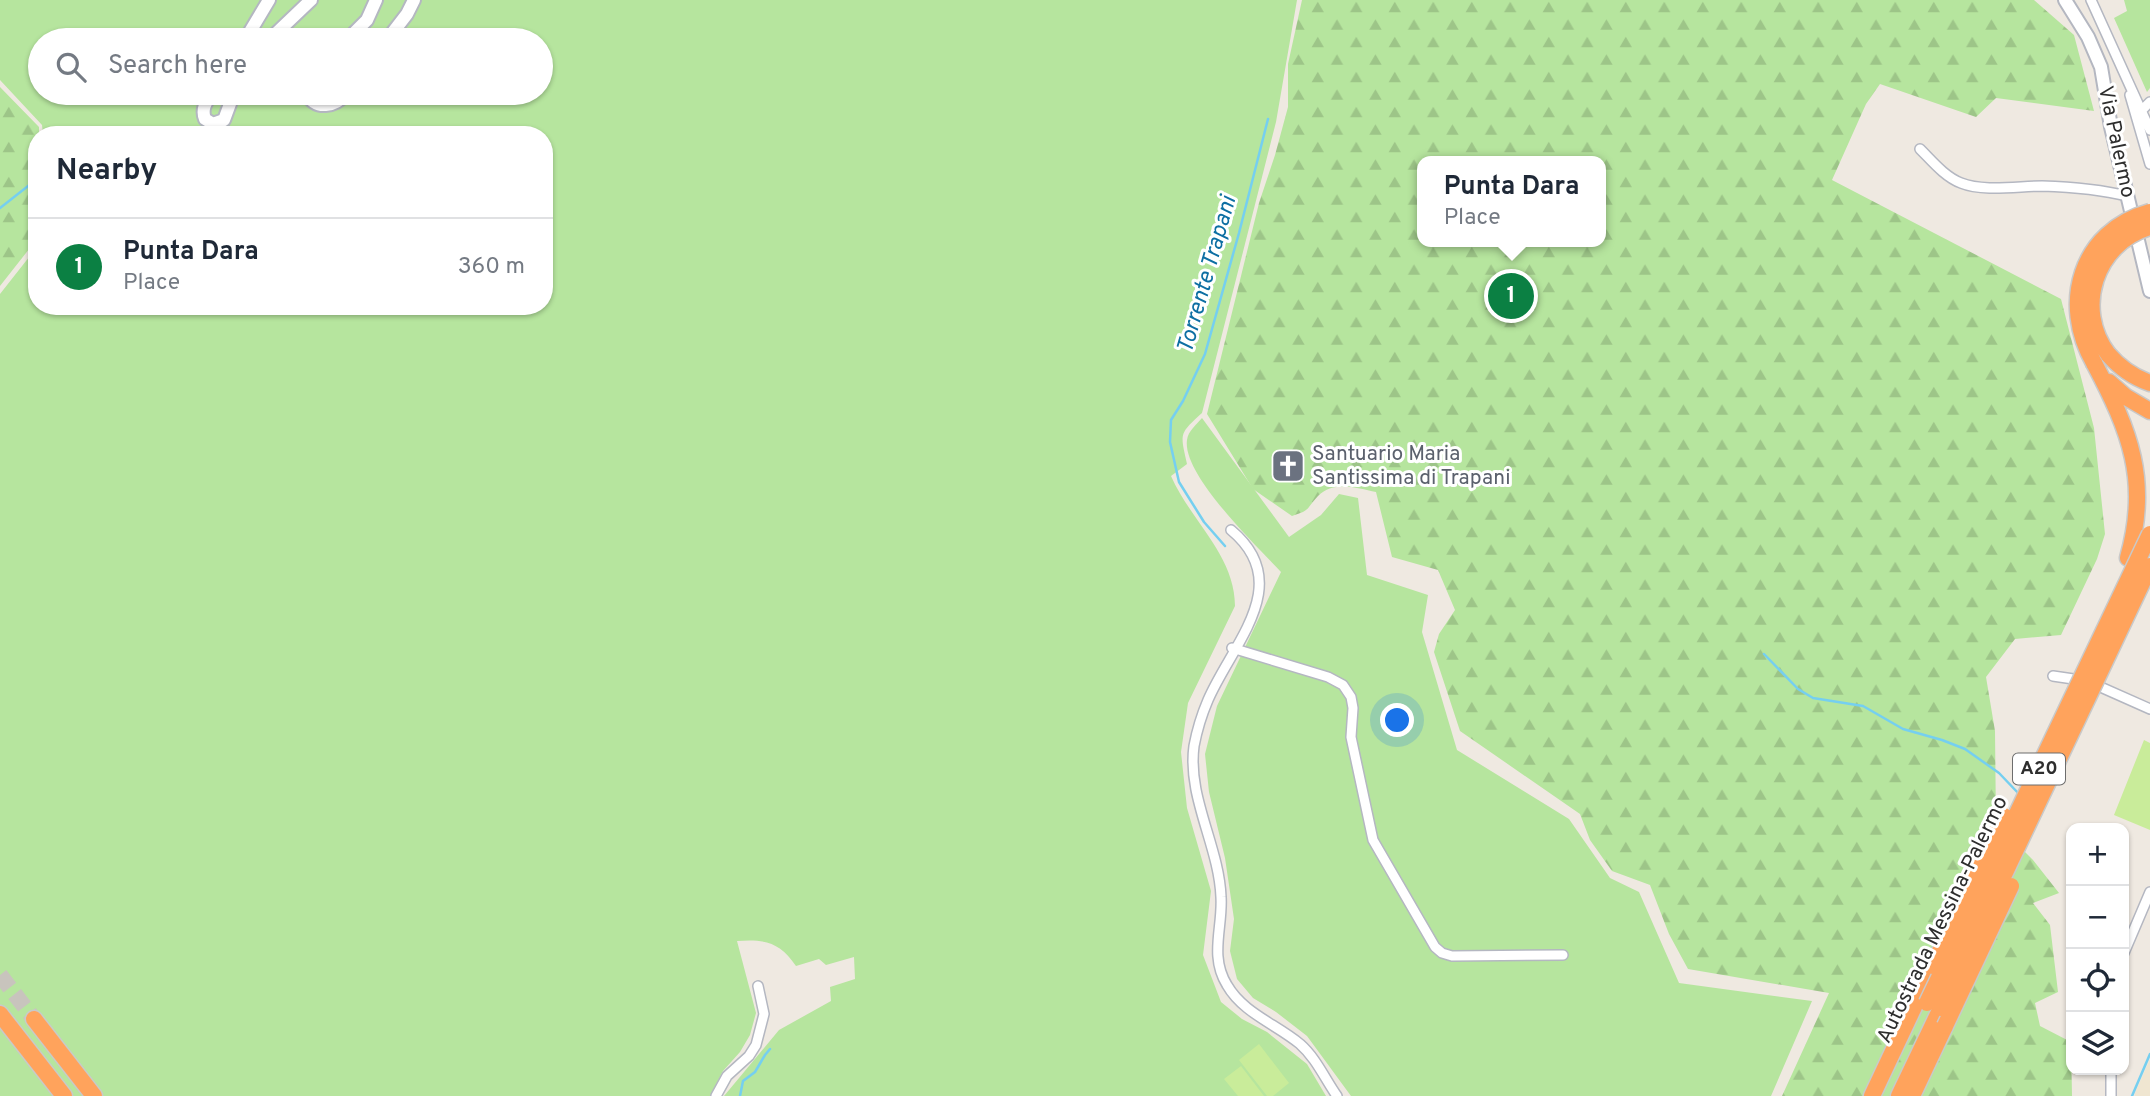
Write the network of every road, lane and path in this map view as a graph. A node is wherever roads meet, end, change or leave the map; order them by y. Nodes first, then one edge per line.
1 (269, 0) edge
2 (311, 0) edge
3 (376, 0) edge
4 (414, 0) edge
5 (2065, 0) edge
6 (2091, 0) edge
7 (252, 28) edge
8 (282, 28) edge
9 (359, 28) edge
10 (396, 28) edge
11 (2108, 40) junction
12 (2094, 48) junction
13 (2115, 55) junction
14 (2099, 62) junction
15 (2127, 84) junction
16 (2150, 102) edge
17 (205, 105) edge
18 (230, 105) edge
19 (2143, 109) junction
20 (2150, 130) edge
21 (1920, 149) dead end
22 (2150, 164) edge
23 (2126, 191) junction
24 (2150, 212) edge
25 (2150, 219) edge
26 (2142, 225) edge
27 (2150, 290) edge
28 (2094, 363) junction
29 (2150, 383) edge
30 (2150, 411) edge
31 (1231, 530) dead end
32 (2150, 534) edge
33 (2150, 566) edge
34 (2150, 590) edge
35 (1233, 649) junction
36 (2053, 676) dead end
37 (2150, 709) edge
38 (2150, 892) edge
39 (2126, 949) edge
40 (1563, 955) dead end
41 (758, 986) dead end
42 (1934, 1006) junction
43 (0, 1014) edge
44 (34, 1019) tunnel mouth
45 (2111, 1075) edge
46 (64, 1096) edge
47 (94, 1096) edge
48 (716, 1096) edge
49 (1332, 1096) edge
50 (1337, 1096) edge
51 (1872, 1096) edge
52 (1882, 1096) edge
53 (1899, 1096) edge
54 (1912, 1096) edge
55 (2111, 1096) edge

1 - 7 main road
2 - 8 main road
3 - 9 main road
4 - 10 main road
5 - 12 main road, Via Palermo
6 - 11 street
11 - 12 street
11 - 13 street
12 - 14 main road, Via Palermo
13 - 14 street
13 - 15 street
14 - 23 main road, Via Palermo
15 - 19 street
15 - 22 street
16 - 19 street
17 - 18 main road
19 - 20 street
21 - 23 street
23 - 26 main road, Via Palermo
24 - 28 highway, bridge
25 - 26 street
26 - 27 main road, Via Palermo
26 - 29 highway, bridge
28 - 30 highway
28 - 51 highway, bridge
31 - 35 street
32 - 42 highway, Autostrada Messina-Palermo / A20, bridge
33 - 42 highway, Autostrada Messina-Palermo / A20, bridge
34 - 54 highway, bridge
35 - 40 street
35 - 49 street
35 - 50 street
36 - 37 street
38 - 39 street
41 - 48 street
42 - 52 highway, Autostrada Messina-Palermo / A20
42 - 53 highway, Autostrada Messina-Palermo / A20
43 - 46 highway
44 - 47 highway
45 - 55 street

